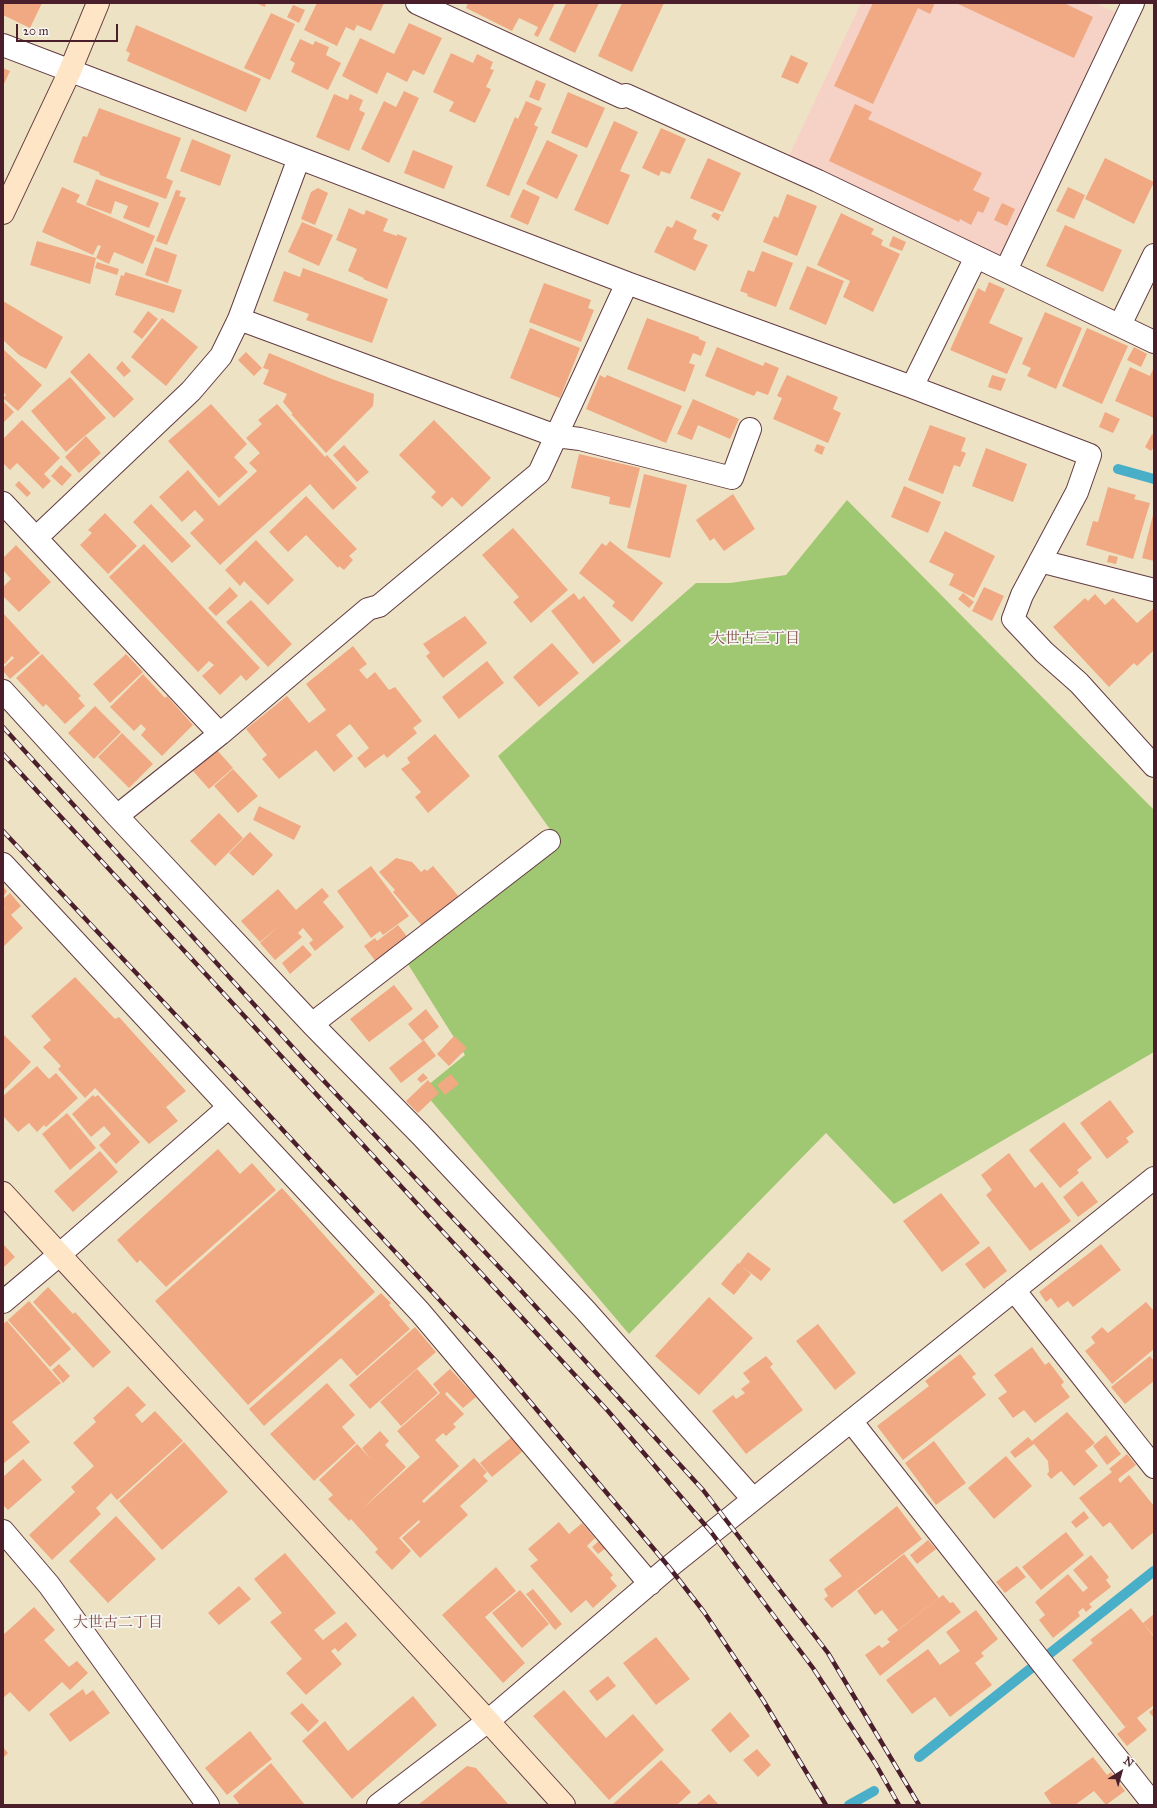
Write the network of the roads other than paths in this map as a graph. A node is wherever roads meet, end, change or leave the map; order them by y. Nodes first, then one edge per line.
1 (98, 3) edge
2 (417, 3) edge
3 (1133, 3) edge
4 (3, 45) edge
5 (70, 71) junction
6 (299, 158) junction
7 (3, 213) edge
8 (1154, 255) edge
9 (976, 257) junction
10 (1006, 270) junction
11 (627, 283) junction
12 (239, 319) junction
13 (1120, 326) junction
14 (1154, 342) edge
15 (912, 387) junction
16 (750, 430) dead end
17 (556, 436) junction
18 (3, 503) edge
19 (36, 538) junction
20 (1040, 561) junction
21 (1154, 590) edge
22 (3, 691) edge
23 (220, 734) junction
24 (1151, 759) edge
25 (117, 816) junction
26 (549, 841) dead end
27 (3, 864) edge
28 (312, 1024) junction
29 (229, 1107) junction
30 (1154, 1178) edge
31 (3, 1193) edge
32 (59, 1255) junction
33 (1014, 1290) junction
34 (3, 1302) edge
35 (851, 1421) junction
36 (1154, 1466) edge
37 (753, 1499) junction
38 (3, 1531) edge
39 (650, 1584) junction
40 (488, 1721) junction
41 (208, 1805) edge
42 (378, 1805) edge
43 (564, 1805) edge
44 (1154, 1805) edge

1 - 5 street
2 - 9 street
3 - 10 street
4 - 5 street
5 - 6 street
5 - 7 street
6 - 11 street
6 - 12 street
8 - 13 street
9 - 10 street
9 - 15 street
10 - 13 street
11 - 15 street
11 - 17 street
12 - 17 street
12 - 19 street
13 - 14 street
15 - 20 street
16 - 17 street
17 - 23 street
18 - 19 street
19 - 23 street
20 - 21 street
20 - 24 street
22 - 25 street
23 - 25 street
25 - 28 street
26 - 28 street
27 - 29 street
28 - 37 street
29 - 32 street
29 - 39 street
30 - 33 street
31 - 32 street
32 - 34 street
32 - 40 street
33 - 35 street
33 - 36 street
35 - 37 street
35 - 44 street
37 - 39 street
38 - 41 street
39 - 40 street
40 - 42 street
40 - 43 street

